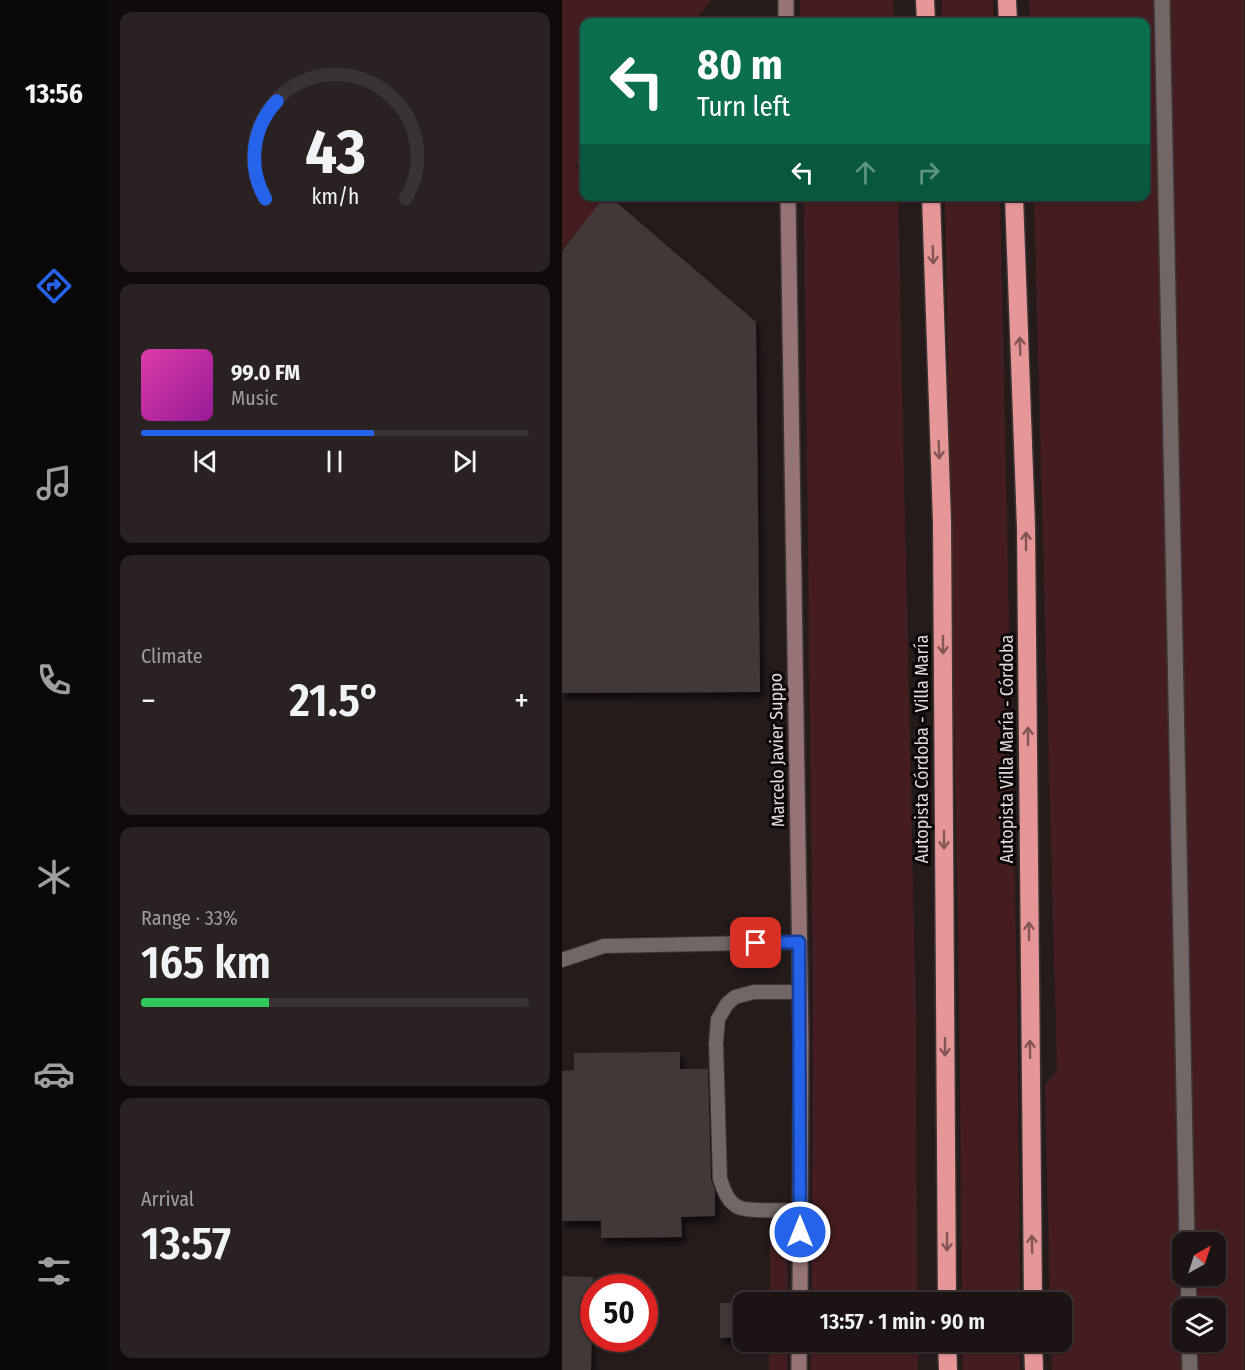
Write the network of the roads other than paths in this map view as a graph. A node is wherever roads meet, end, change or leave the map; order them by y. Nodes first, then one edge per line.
1 (786, 0) edge
2 (925, 0) edge
3 (1007, 0) edge
4 (1162, 0) edge
5 (786, 18) edge
6 (926, 18) edge
7 (1008, 18) edge
8 (788, 201) edge
9 (931, 201) edge
10 (1014, 201) edge
11 (799, 942) junction
12 (562, 960) edge
13 (800, 992) junction
14 (800, 1210) junction
15 (1187, 1232) edge
16 (800, 1292) edge
17 (947, 1292) edge
18 (1033, 1292) edge
19 (799, 1352) edge
20 (947, 1352) edge
21 (1033, 1352) edge
22 (1189, 1352) edge
23 (799, 1370) edge
24 (948, 1370) edge
25 (1034, 1370) edge
26 (1190, 1370) edge

1 - 5 main road
2 - 6 highway
3 - 7 highway
4 - 15 street
8 - 11 main road, Marcelo Javier Suppo
9 -> 17 highway, Autopista Córdoba - Villa María
18 -> 10 highway, Autopista Villa María - Córdoba
11 - 12 lane
11 - 13 main road, Marcelo Javier Suppo
13 - 14 main road, Marcelo Javier Suppo
13 - 14 lane
14 - 16 main road, Marcelo Javier Suppo
19 - 23 main road
20 - 24 highway
21 - 25 highway
22 - 26 street

